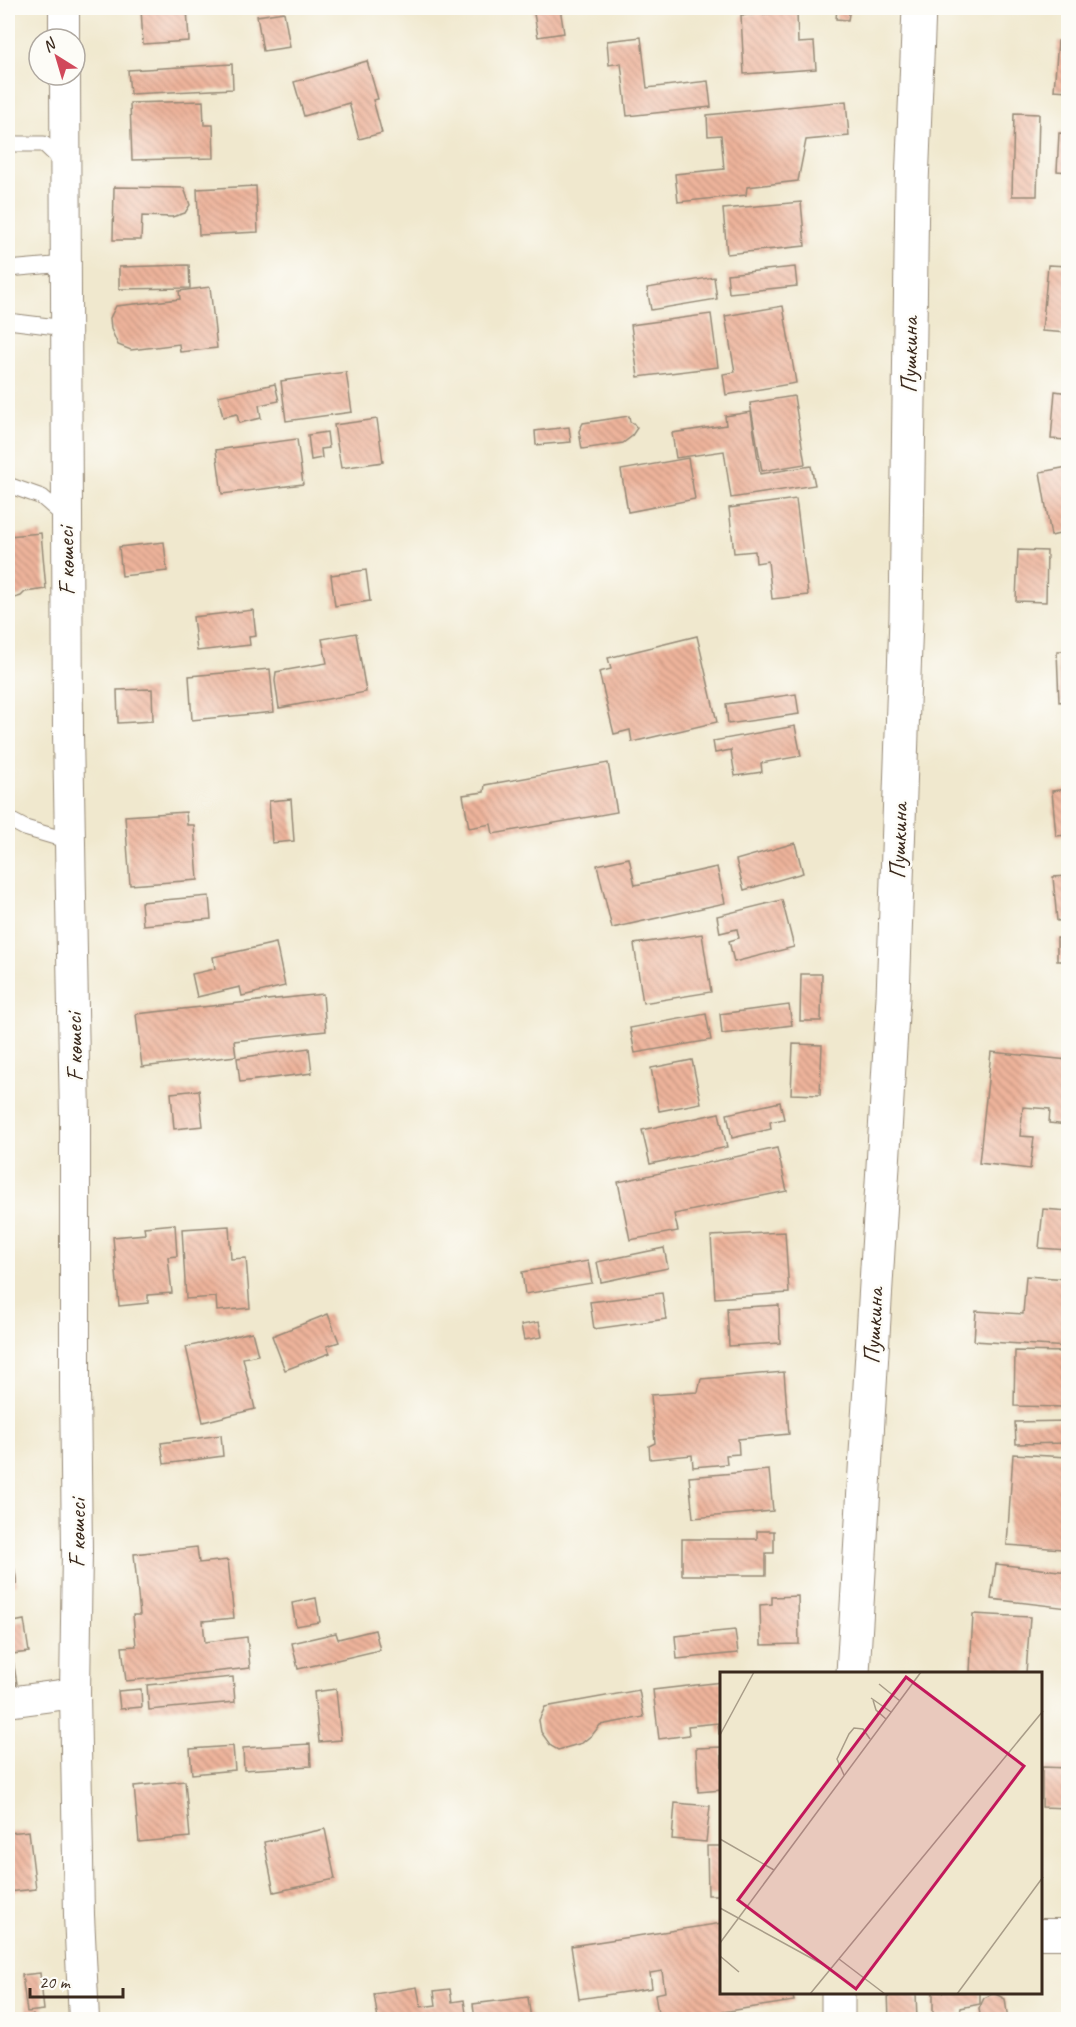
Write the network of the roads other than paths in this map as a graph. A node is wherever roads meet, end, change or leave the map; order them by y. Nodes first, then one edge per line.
1 (64, 8) edge
2 (919, 8) edge
3 (64, 27) edge
4 (65, 87) edge
5 (8, 144) edge
6 (65, 164) junction
7 (65, 264) junction
8 (8, 269) edge
9 (8, 321) edge
10 (65, 328) junction
11 (8, 485) edge
12 (66, 518) junction
13 (8, 819) edge
14 (69, 841) junction
15 (853, 1672) edge
16 (75, 1693) junction
17 (8, 1702) edge
18 (1043, 1934) edge
19 (1068, 1934) edge
20 (84, 2019) edge

1 - 3 street
2 - 15 street, Пушкина
4 - 6 street, F көшесі
5 - 6 lane
6 - 7 street, F көшесі
7 - 8 lane
7 - 10 street, F көшесі
9 - 10 lane
10 - 12 street, F көшесі
11 - 12 lane
12 - 14 street, F көшесі
13 - 14 lane
14 - 16 street, F көшесі
16 - 17 street
16 - 20 street, F көшесі
18 - 19 street

